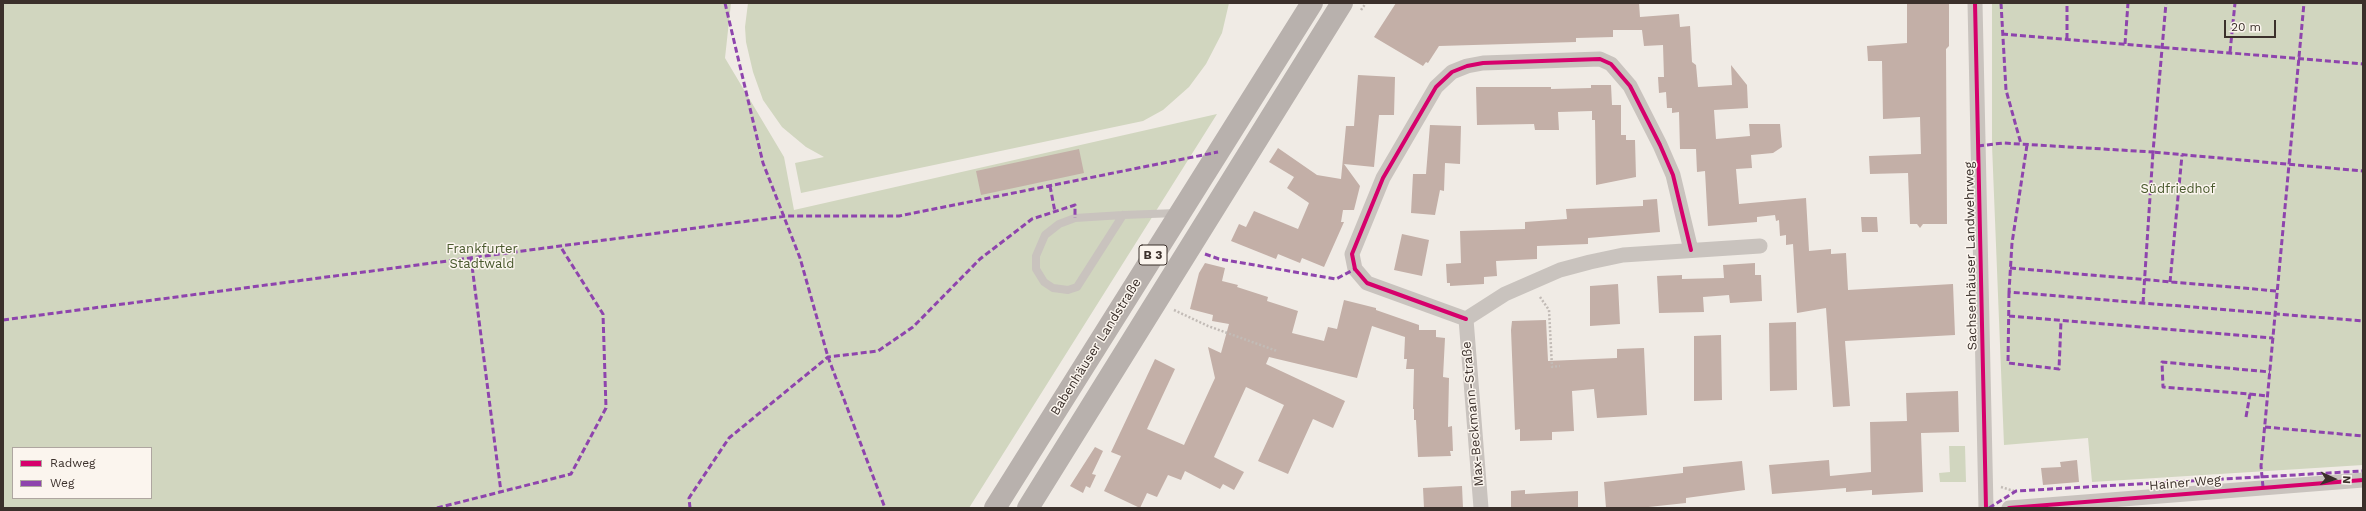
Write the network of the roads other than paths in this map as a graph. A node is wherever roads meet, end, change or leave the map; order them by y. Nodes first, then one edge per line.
1 (1312, 3) edge
2 (1342, 3) edge
3 (1975, 3) edge
4 (1179, 213) junction
5 (1123, 215) junction
6 (1760, 246) dead end
7 (1691, 250) junction
8 (1466, 319) junction
9 (2363, 480) edge
10 (995, 508) edge
11 (1028, 508) edge
12 (1481, 508) edge
13 (1986, 508) edge
14 (2009, 508) edge

1 - 4 main road, Babenhäuser Landstraße / B 3
2 - 11 main road, Babenhäuser Landstraße / B 3
3 - 13 street, Sachsenhäuser Landwehrweg
4 - 5 lane
4 - 10 main road, Babenhäuser Landstraße / B 3
5 - 5 lane
6 - 7 street
7 - 8 street
7 - 8 street
8 - 12 street, Max-Beckmann-Straße
9 - 14 street, Hainer Weg

